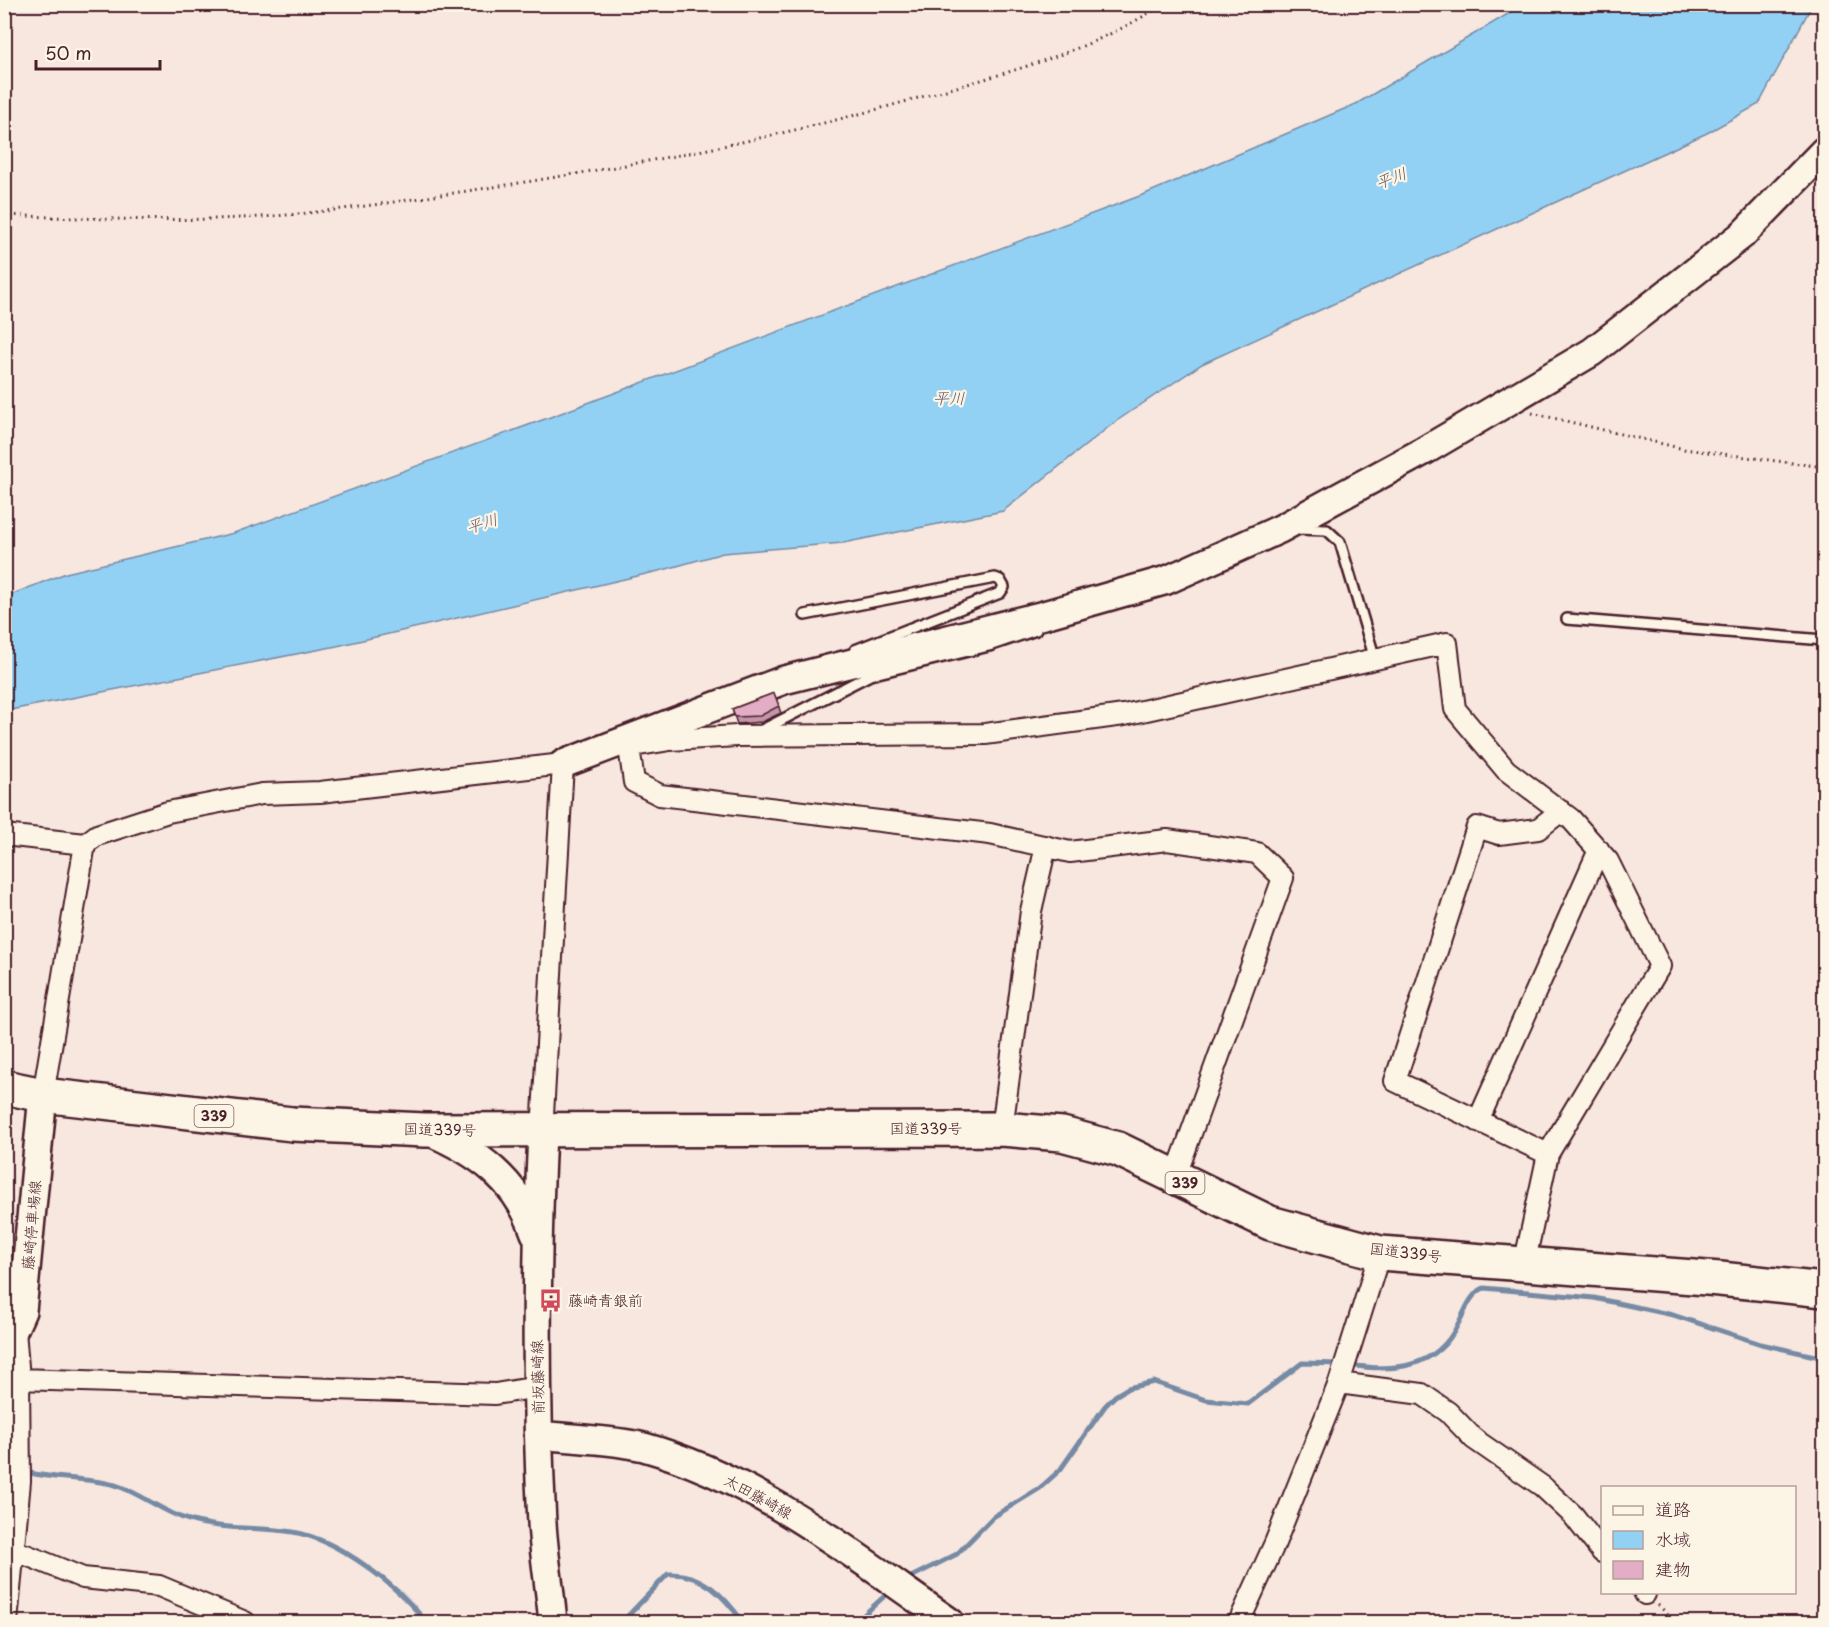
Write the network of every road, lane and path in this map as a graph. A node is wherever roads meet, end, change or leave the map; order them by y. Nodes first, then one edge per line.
1 (1163, 4) edge
2 (1824, 151) edge
3 (4, 215) edge
4 (1524, 413) dead end
5 (1824, 467) edge
6 (1280, 529) junction
7 (1061, 610) junction
8 (805, 615) dead end
9 (1567, 618) dead end
10 (1824, 640) edge
11 (1375, 659) junction
12 (784, 680) junction
13 (749, 736) junction
14 (624, 745) junction
15 (563, 764) junction
16 (1562, 812) junction
17 (4, 835) edge
18 (85, 844) junction
19 (1046, 846) junction
20 (1599, 850) junction
21 (4, 1087) edge
22 (43, 1095) junction
23 (1478, 1121) junction
24 (1002, 1129) junction
25 (426, 1130) junction
26 (542, 1132) junction
27 (1548, 1154) junction
28 (1175, 1178) junction
29 (537, 1240) junction
30 (1380, 1252) junction
31 (1524, 1265) junction
32 (1824, 1290) edge
33 (10, 1341) edge
34 (19, 1379) junction
35 (1340, 1383) junction
36 (538, 1387) junction
37 (540, 1436) junction
38 (14, 1550) junction
39 (1601, 1551) edge
40 (1645, 1594) edge
41 (7, 1623) edge
42 (245, 1623) edge
43 (553, 1623) edge
44 (950, 1623) edge
45 (1239, 1623) edge
46 (1676, 1623) edge

1 - 3 path
2 - 6 street
4 - 5 path
6 - 7 street
6 - 11 lane
7 - 12 street
7 - 13 lane
8 - 12 lane
9 - 10 lane
11 - 13 street
11 - 16 street
12 - 14 street
13 - 14 street
14 - 15 street
14 - 19 street
15 - 18 street
15 - 26 street
16 - 20 street
16 - 23 street
17 - 18 street
18 - 22 street
19 - 24 street
19 - 28 street
20 - 23 street
20 - 27 street
21 - 22 highway, 国道339号 / 339
22 - 25 highway, 国道339号 / 339
22 - 33 street, 藤崎停車場線
23 - 27 street
24 - 26 highway, 国道339号 / 339
24 - 28 highway, 国道339号 / 339
25 - 26 highway, 国道339号 / 339
25 - 29 street
26 - 29 street, 前坂藤崎線
27 - 31 street
28 - 30 highway, 国道339号 / 339
29 - 36 street, 前坂藤崎線
30 - 31 highway, 国道339号 / 339
30 - 35 street
31 - 32 highway, 国道339号 / 339
33 - 34 street
34 - 36 street
34 - 38 street
35 - 39 street
35 - 45 street
36 - 37 street, 前坂藤崎線
37 - 43 street, 前坂藤崎線
37 - 44 street, 太田藤崎線
38 - 41 street
38 - 42 street
40 - 46 path

